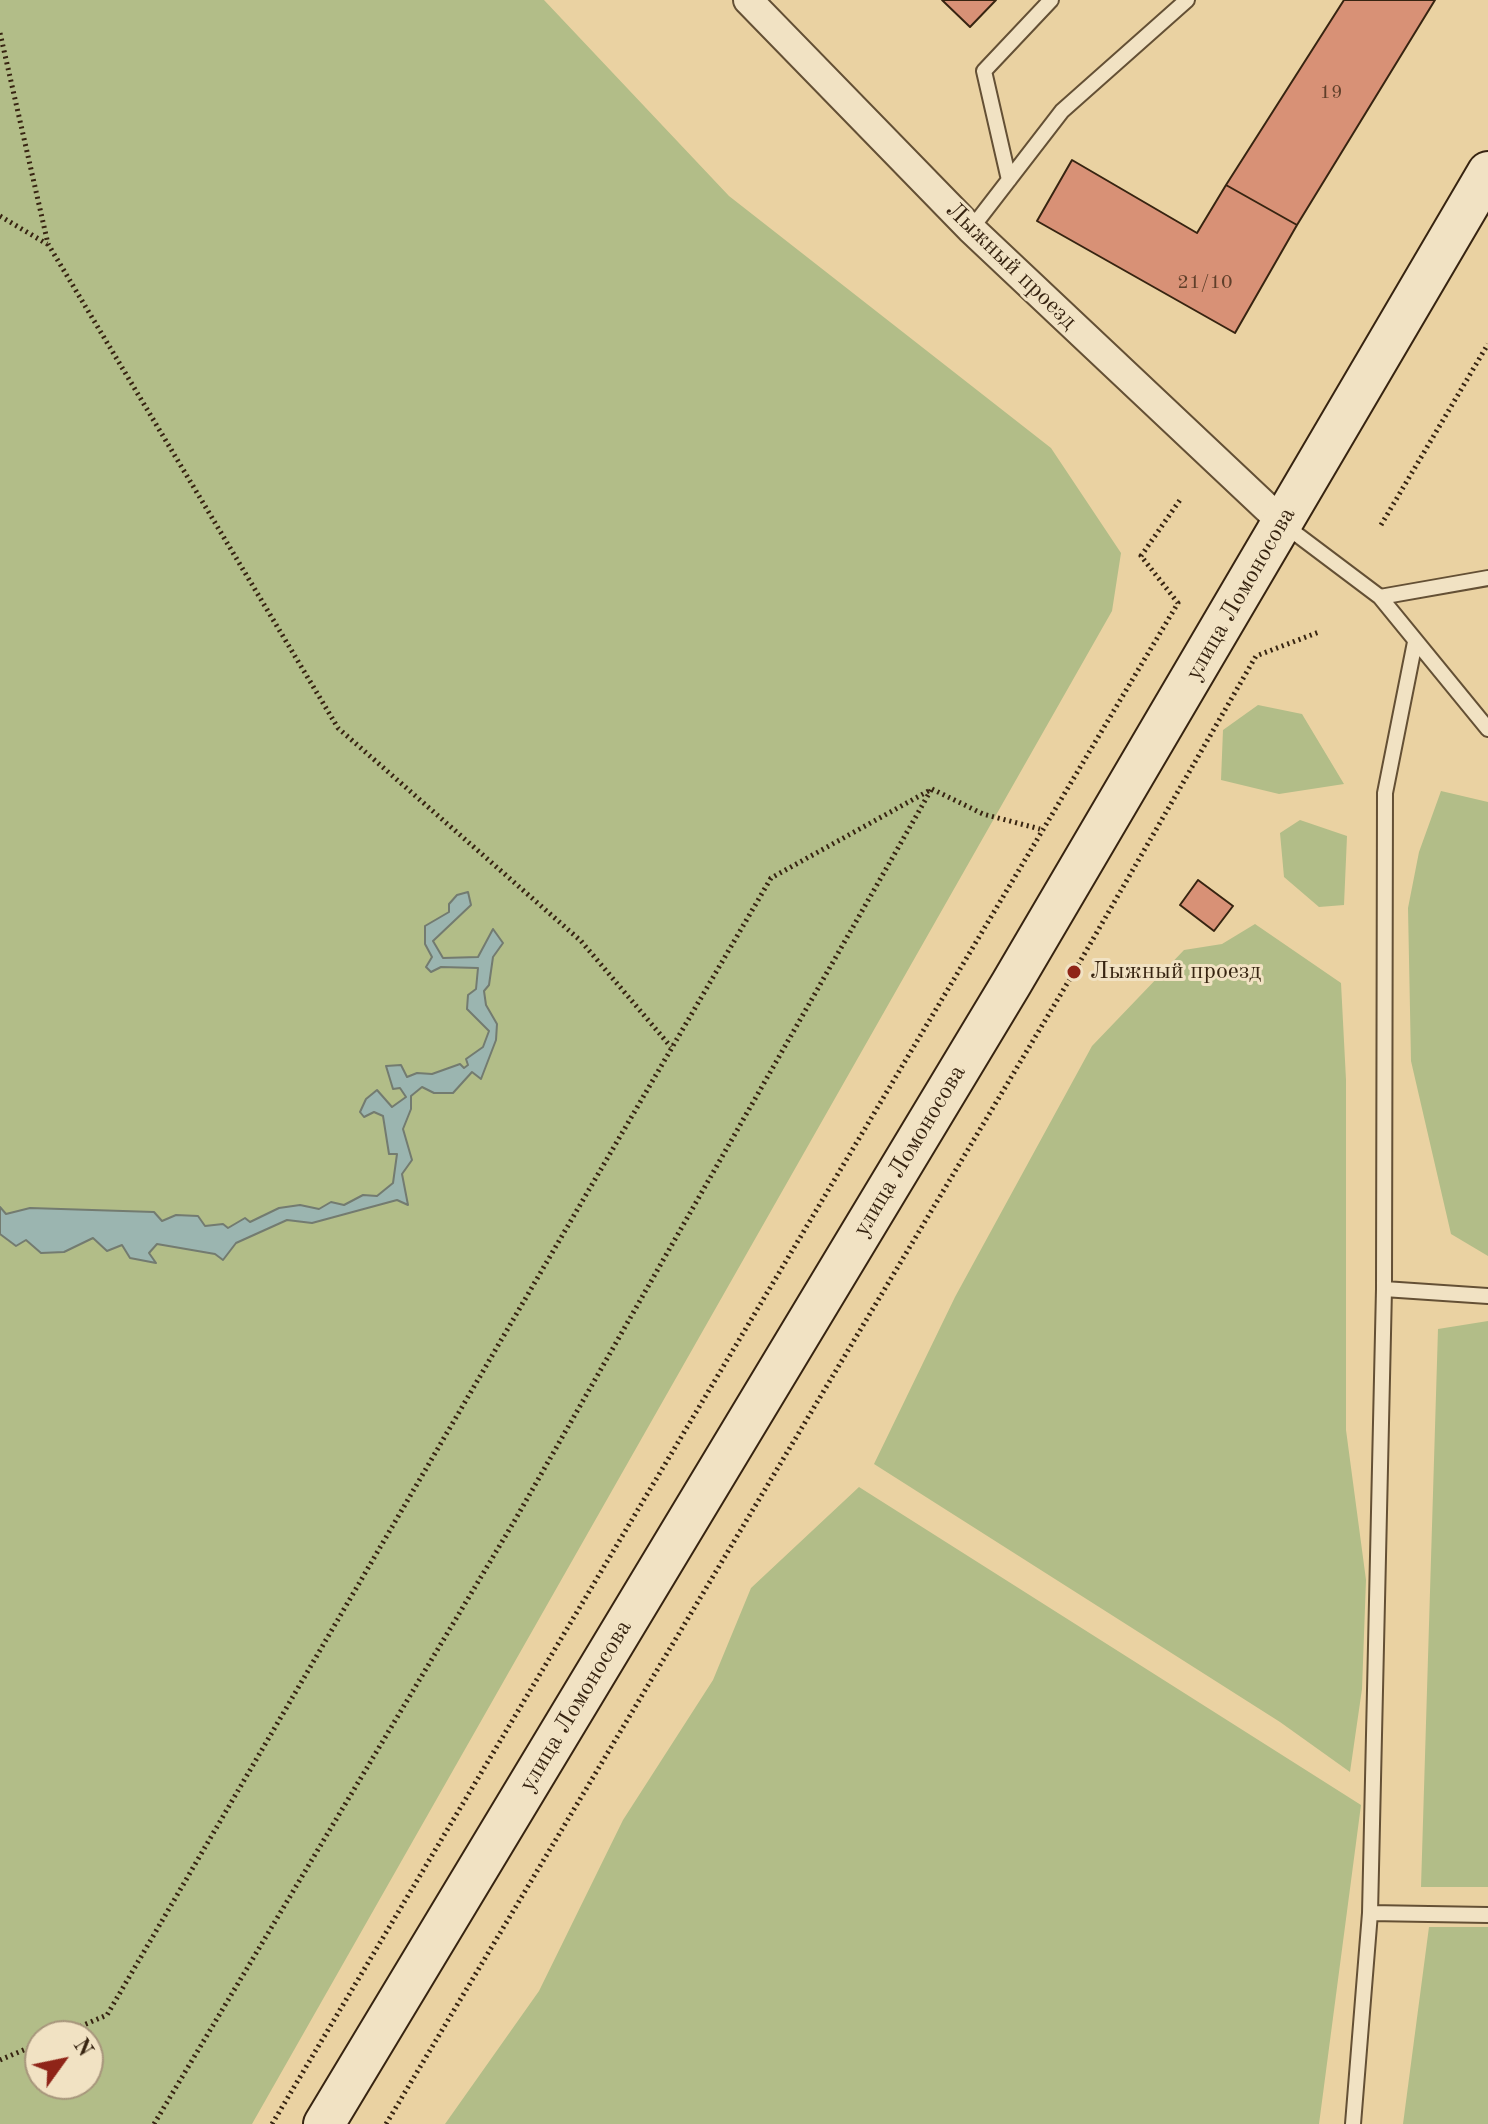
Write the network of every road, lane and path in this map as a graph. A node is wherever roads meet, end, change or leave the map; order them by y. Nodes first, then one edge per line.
1 (748, 0) edge
2 (1051, 0) edge
3 (1187, 0) edge
4 (0, 33) edge
5 (1488, 172) edge
6 (1009, 180) junction
7 (0, 216) edge
8 (971, 229) junction
9 (48, 244) junction
10 (1488, 344) edge
11 (1182, 497) dead end
12 (1283, 523) junction
13 (1381, 525) dead end
14 (1488, 578) edge
15 (1380, 597) junction
16 (1319, 632) dead end
17 (1415, 642) junction
18 (1488, 729) edge
19 (932, 789) junction
20 (1040, 829) junction
21 (671, 1047) junction
22 (1384, 1289) junction
23 (1488, 1296) edge
24 (1370, 1913) junction
25 (1488, 1915) edge
26 (95, 2020) edge
27 (24, 2050) edge
28 (0, 2060) edge
29 (154, 2124) edge
30 (272, 2124) edge
31 (324, 2124) edge
32 (386, 2124) edge
33 (1353, 2124) edge

1 - 8 street, Лыжный проезд
2 - 6 lane
3 - 6 lane
4 - 9 path
5 - 12 street, улица Ломоносова
6 - 8 lane
7 - 9 path
8 - 12 street, Лыжный проезд
9 - 21 path
10 - 13 path
11 - 20 path
12 - 15 lane
12 - 31 street, улица Ломоносова
14 - 15 lane
15 - 17 lane
16 - 32 path
17 - 18 lane
17 - 22 lane
19 - 20 path
19 - 21 path
19 - 29 path
20 - 30 path
21 - 26 path
22 - 23 lane
22 - 24 lane
24 - 25 lane
24 - 33 lane
27 - 28 path

